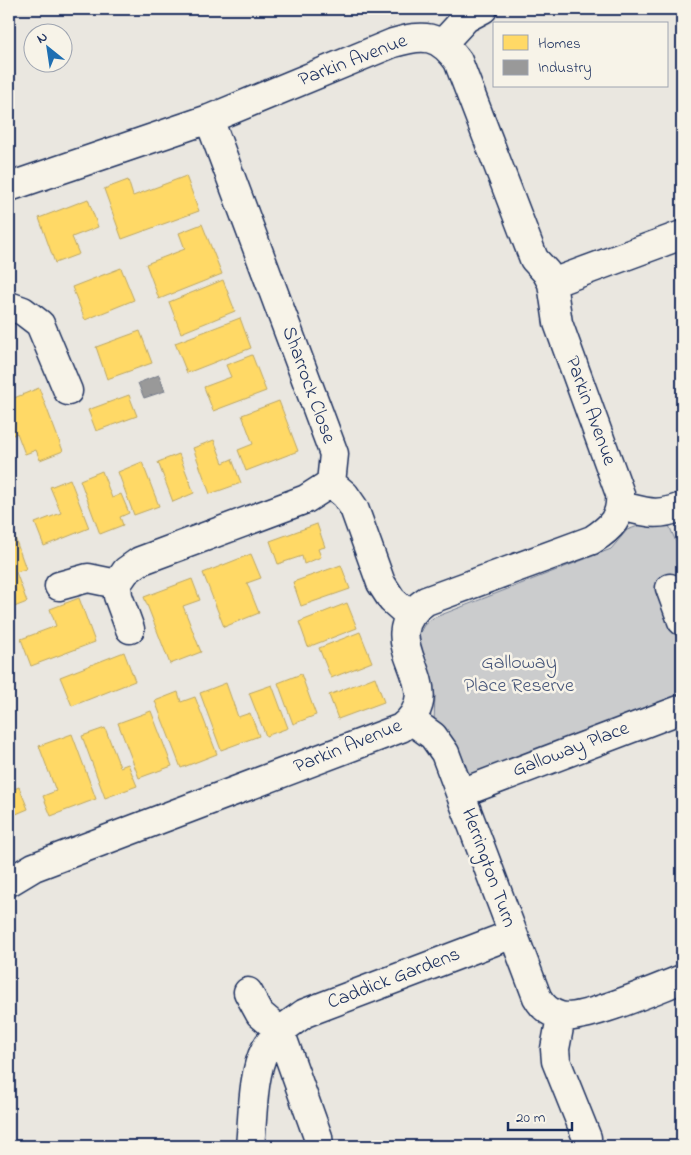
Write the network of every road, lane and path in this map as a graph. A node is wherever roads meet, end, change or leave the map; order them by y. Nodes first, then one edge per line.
1 (483, 9) edge
2 (442, 44) junction
3 (209, 119) junction
4 (9, 187) edge
5 (682, 234) edge
6 (552, 283) junction
7 (9, 306) edge
8 (68, 391) dead end
9 (331, 483) junction
10 (621, 506) junction
11 (682, 506) edge
12 (117, 584) junction
13 (59, 586) dead end
14 (670, 588) dead end
15 (410, 616) junction
16 (682, 621) edge
17 (130, 629) dead end
18 (682, 709) edge
19 (411, 720) junction
20 (460, 793) junction
21 (21, 869) edge
22 (9, 882) edge
23 (513, 934) junction
24 (682, 978) edge
25 (248, 992) dead end
26 (561, 1017) junction
27 (280, 1031) junction
28 (587, 1138) dead end
29 (250, 1146) edge
30 (319, 1146) edge

1 - 2 street
2 - 3 street, Parkin Avenue
2 - 6 street, Parkin Avenue
3 - 4 street, Parkin Avenue
3 - 9 street, Sharrock Close
5 - 6 street
6 - 10 street, Parkin Avenue
7 - 8 street
9 - 12 street
9 - 15 street
10 - 11 street
10 - 15 street
12 - 13 street
12 - 17 street
14 - 16 street
15 - 19 street, Parkin Avenue
18 - 20 street, Galloway Place
19 - 20 street, Herrington Turn
19 - 21 street, Parkin Avenue
20 - 23 street, Herrington Turn
21 - 22 street, Parkin Avenue
23 - 26 street, Herrington Turn
23 - 27 street, Caddick Gardens
24 - 26 street
25 - 27 street
26 - 28 street
27 - 29 street, Caddick Gardens
27 - 30 street

